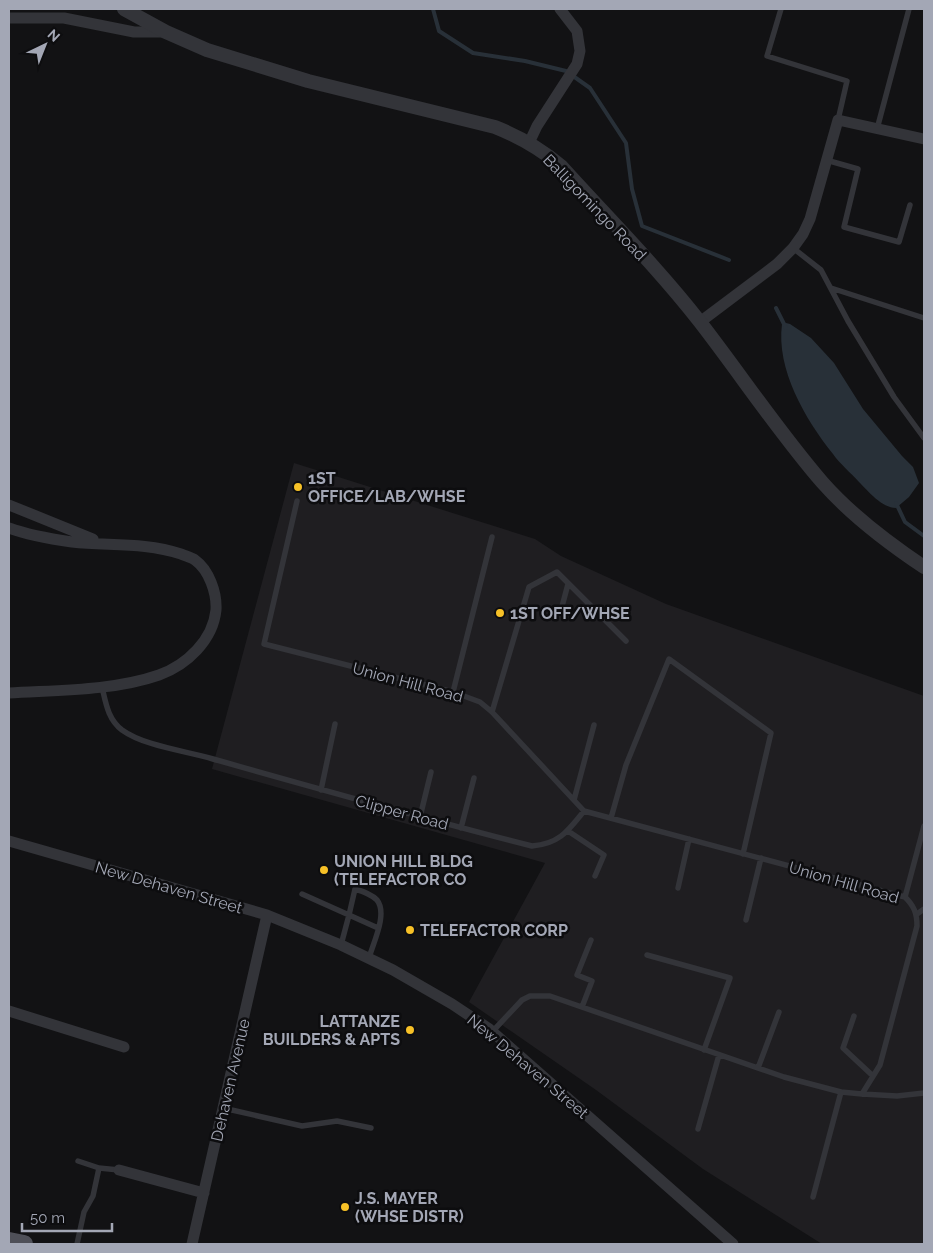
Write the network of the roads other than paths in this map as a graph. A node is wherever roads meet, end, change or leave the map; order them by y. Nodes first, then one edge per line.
1 (124, 9) edge
2 (560, 9) edge
3 (781, 9) edge
4 (909, 9) edge
5 (9, 18) edge
6 (166, 32) junction
7 (838, 120) junction
8 (877, 129) junction
9 (924, 139) edge
10 (529, 143) junction
11 (826, 160) junction
12 (910, 205) dead end
13 (793, 248) junction
14 (831, 288) junction
15 (924, 318) edge
16 (700, 322) junction
17 (924, 438) edge
18 (297, 501) dead end
19 (9, 505) edge
20 (9, 528) edge
21 (492, 537) dead end
22 (102, 543) junction
23 (924, 567) edge
24 (568, 584) junction
25 (560, 614) dead end
26 (626, 641) dead end
27 (102, 687) junction
28 (9, 692) edge
29 (453, 692) junction
30 (492, 712) junction
31 (335, 724) dead end
32 (594, 725) dead end
33 (431, 772) dead end
34 (474, 778) dead end
35 (321, 790) junction
36 (574, 800) junction
37 (584, 811) junction
38 (420, 817) junction
39 (611, 818) junction
40 (924, 826) edge
41 (461, 828) junction
42 (568, 832) junction
43 (689, 839) junction
44 (9, 841) edge
45 (743, 854) junction
46 (760, 858) junction
47 (595, 876) dead end
48 (678, 888) dead end
49 (302, 894) dead end
50 (905, 897) junction
51 (924, 909) edge
52 (917, 914) junction
53 (267, 915) junction
54 (349, 915) junction
55 (746, 920) dead end
56 (921, 926) edge
57 (378, 928) junction
58 (591, 940) dead end
59 (341, 945) junction
60 (647, 955) dead end
61 (369, 958) junction
62 (582, 1007) junction
63 (9, 1011) edge
64 (779, 1012) dead end
65 (854, 1016) dead end
66 (492, 1032) junction
67 (124, 1047) dead end
68 (704, 1050) junction
69 (719, 1055) junction
70 (758, 1068) junction
71 (873, 1076) junction
72 (841, 1092) junction
73 (924, 1093) edge
74 (862, 1094) junction
75 (223, 1108) junction
76 (371, 1128) dead end
77 (698, 1129) dead end
78 (78, 1161) dead end
79 (99, 1168) junction
80 (119, 1170) joint
81 (204, 1193) junction
82 (813, 1197) dead end
83 (9, 1241) edge
84 (24, 1244) edge
85 (77, 1244) edge
86 (192, 1244) edge
87 (733, 1244) edge

1 - 6 street, Balligomingo Road
2 - 10 street
3 - 7 lane
4 - 8 lane
5 - 6 street
6 - 10 street, Balligomingo Road
7 - 8 street
7 - 11 street
8 - 9 street
10 - 16 street, Balligomingo Road
11 - 12 lane
11 - 13 street
13 - 14 lane
13 - 16 street
14 - 15 lane
14 - 17 lane
16 - 23 street, Balligomingo Road
18 - 29 lane, Union Hill Road
19 - 22 street
20 - 22 street
21 - 29 lane
22 - 27 street
24 - 25 lane
24 - 26 lane
24 - 30 lane
27 - 28 street
27 - 35 lane, Clipper Road
29 - 30 lane, Union Hill Road
30 - 36 lane, Union Hill Road
31 - 35 lane
32 - 36 lane
33 - 38 lane
34 - 41 lane
35 - 38 lane, Clipper Road
36 - 37 lane, Union Hill Road
37 - 39 lane, Union Hill Road
37 - 42 lane, Clipper Road
38 - 41 lane, Clipper Road
39 - 43 lane, Union Hill Road
39 - 45 lane
40 - 50 lane
41 - 42 lane, Clipper Road
42 - 47 lane
43 - 45 lane, Union Hill Road
43 - 48 lane
44 - 53 street, New Dehaven Street
45 - 46 lane, Union Hill Road
46 - 50 lane, Union Hill Road
46 - 55 lane
49 - 54 lane
50 - 52 lane, Union Hill Road
51 - 52 lane
52 - 56 lane, Union Hill Road
53 - 59 street, New Dehaven Street
53 - 75 street, Dehaven Avenue
54 - 57 lane
54 - 57 lane
54 - 59 lane
56 - 71 lane, Union Hill Road
57 - 61 lane
58 - 62 lane
59 - 61 street, New Dehaven Street
60 - 68 lane
61 - 66 street, New Dehaven Street
62 - 66 lane
62 - 68 lane
63 - 67 street
64 - 70 lane
65 - 71 lane
66 - 87 street, New Dehaven Street
68 - 69 lane
69 - 70 lane
69 - 77 lane
70 - 72 lane
71 - 74 lane, Union Hill Road
72 - 74 lane
72 - 82 lane
73 - 74 lane
75 - 76 lane
75 - 81 street, Dehaven Avenue
78 - 79 lane
79 - 80 lane
79 - 85 lane
80 - 81 street
81 - 86 street, Dehaven Avenue
83 - 84 main road

